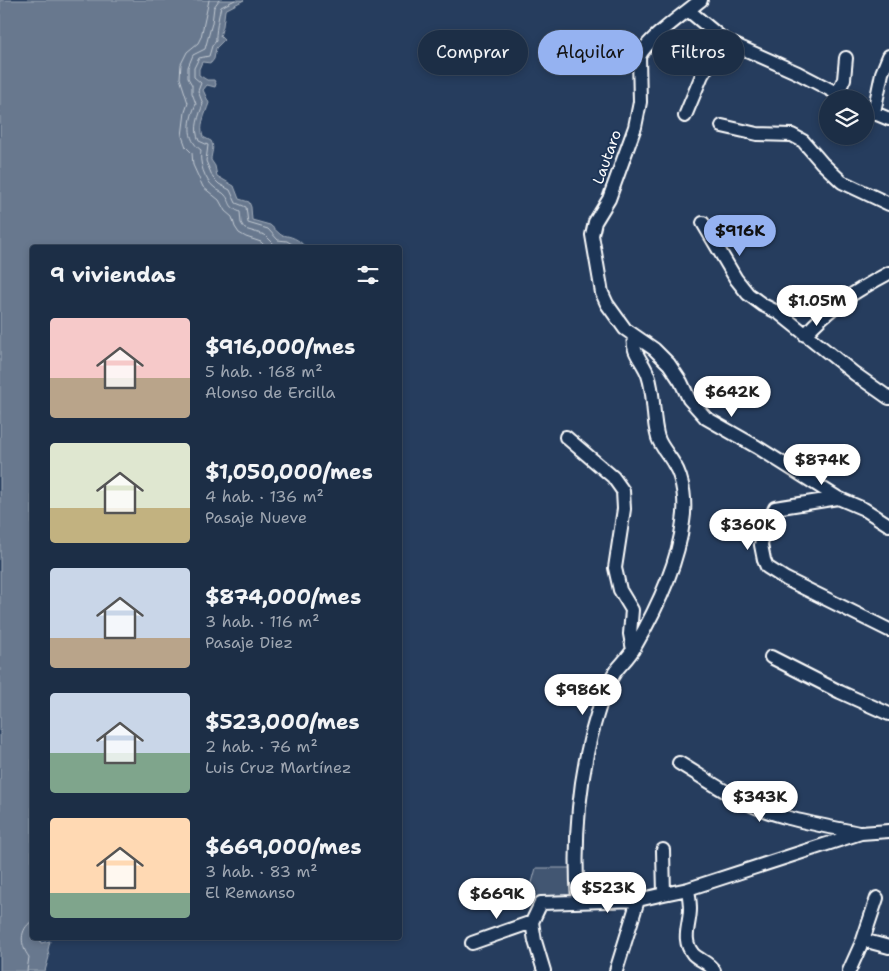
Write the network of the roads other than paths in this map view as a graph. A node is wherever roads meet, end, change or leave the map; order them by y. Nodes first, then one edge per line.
1 (701, 0) edge
2 (688, 10) junction
3 (712, 30) edge
4 (744, 49) edge
5 (889, 56) edge
6 (846, 58) dead end
7 (702, 75) edge
8 (833, 90) edge
9 (843, 90) edge
10 (874, 96) edge
11 (874, 113) edge
12 (686, 116) dead end
13 (889, 119) edge
14 (722, 126) dead end
15 (889, 204) edge
16 (703, 223) dead end
17 (889, 272) edge
18 (805, 335) junction
19 (634, 337) junction
20 (889, 398) edge
21 (566, 437) dead end
22 (838, 498) junction
23 (889, 525) edge
24 (889, 630) edge
25 (633, 650) junction
26 (771, 657) dead end
27 (889, 714) edge
28 (679, 763) dead end
29 (889, 831) edge
30 (861, 834) junction
31 (663, 850) dead end
32 (688, 889) junction
33 (664, 894) junction
34 (877, 898) dead end
35 (638, 900) junction
36 (578, 901) junction
37 (532, 922) junction
38 (863, 940) junction
39 (472, 943) dead end
40 (889, 947) edge
41 (544, 971) edge
42 (616, 971) edge
43 (714, 971) edge
44 (849, 971) edge

1 - 2 street, Lautaro
2 - 3 street
2 - 19 street, Lautaro
4 - 8 street
5 - 10 street
6 - 9 street
7 - 12 street
11 - 13 street
14 - 15 street
16 - 18 street
17 - 18 street
18 - 20 street
19 - 22 street
19 - 25 street
21 - 25 street
22 - 23 street
22 - 24 street
25 - 36 street
26 - 27 street
28 - 30 street
29 - 30 street
30 - 32 street
31 - 33 street
32 - 33 street
32 - 43 street
33 - 35 street
34 - 38 street
35 - 36 street
35 - 42 street
36 - 37 street
37 - 39 street
37 - 41 street
38 - 40 street
38 - 44 street

